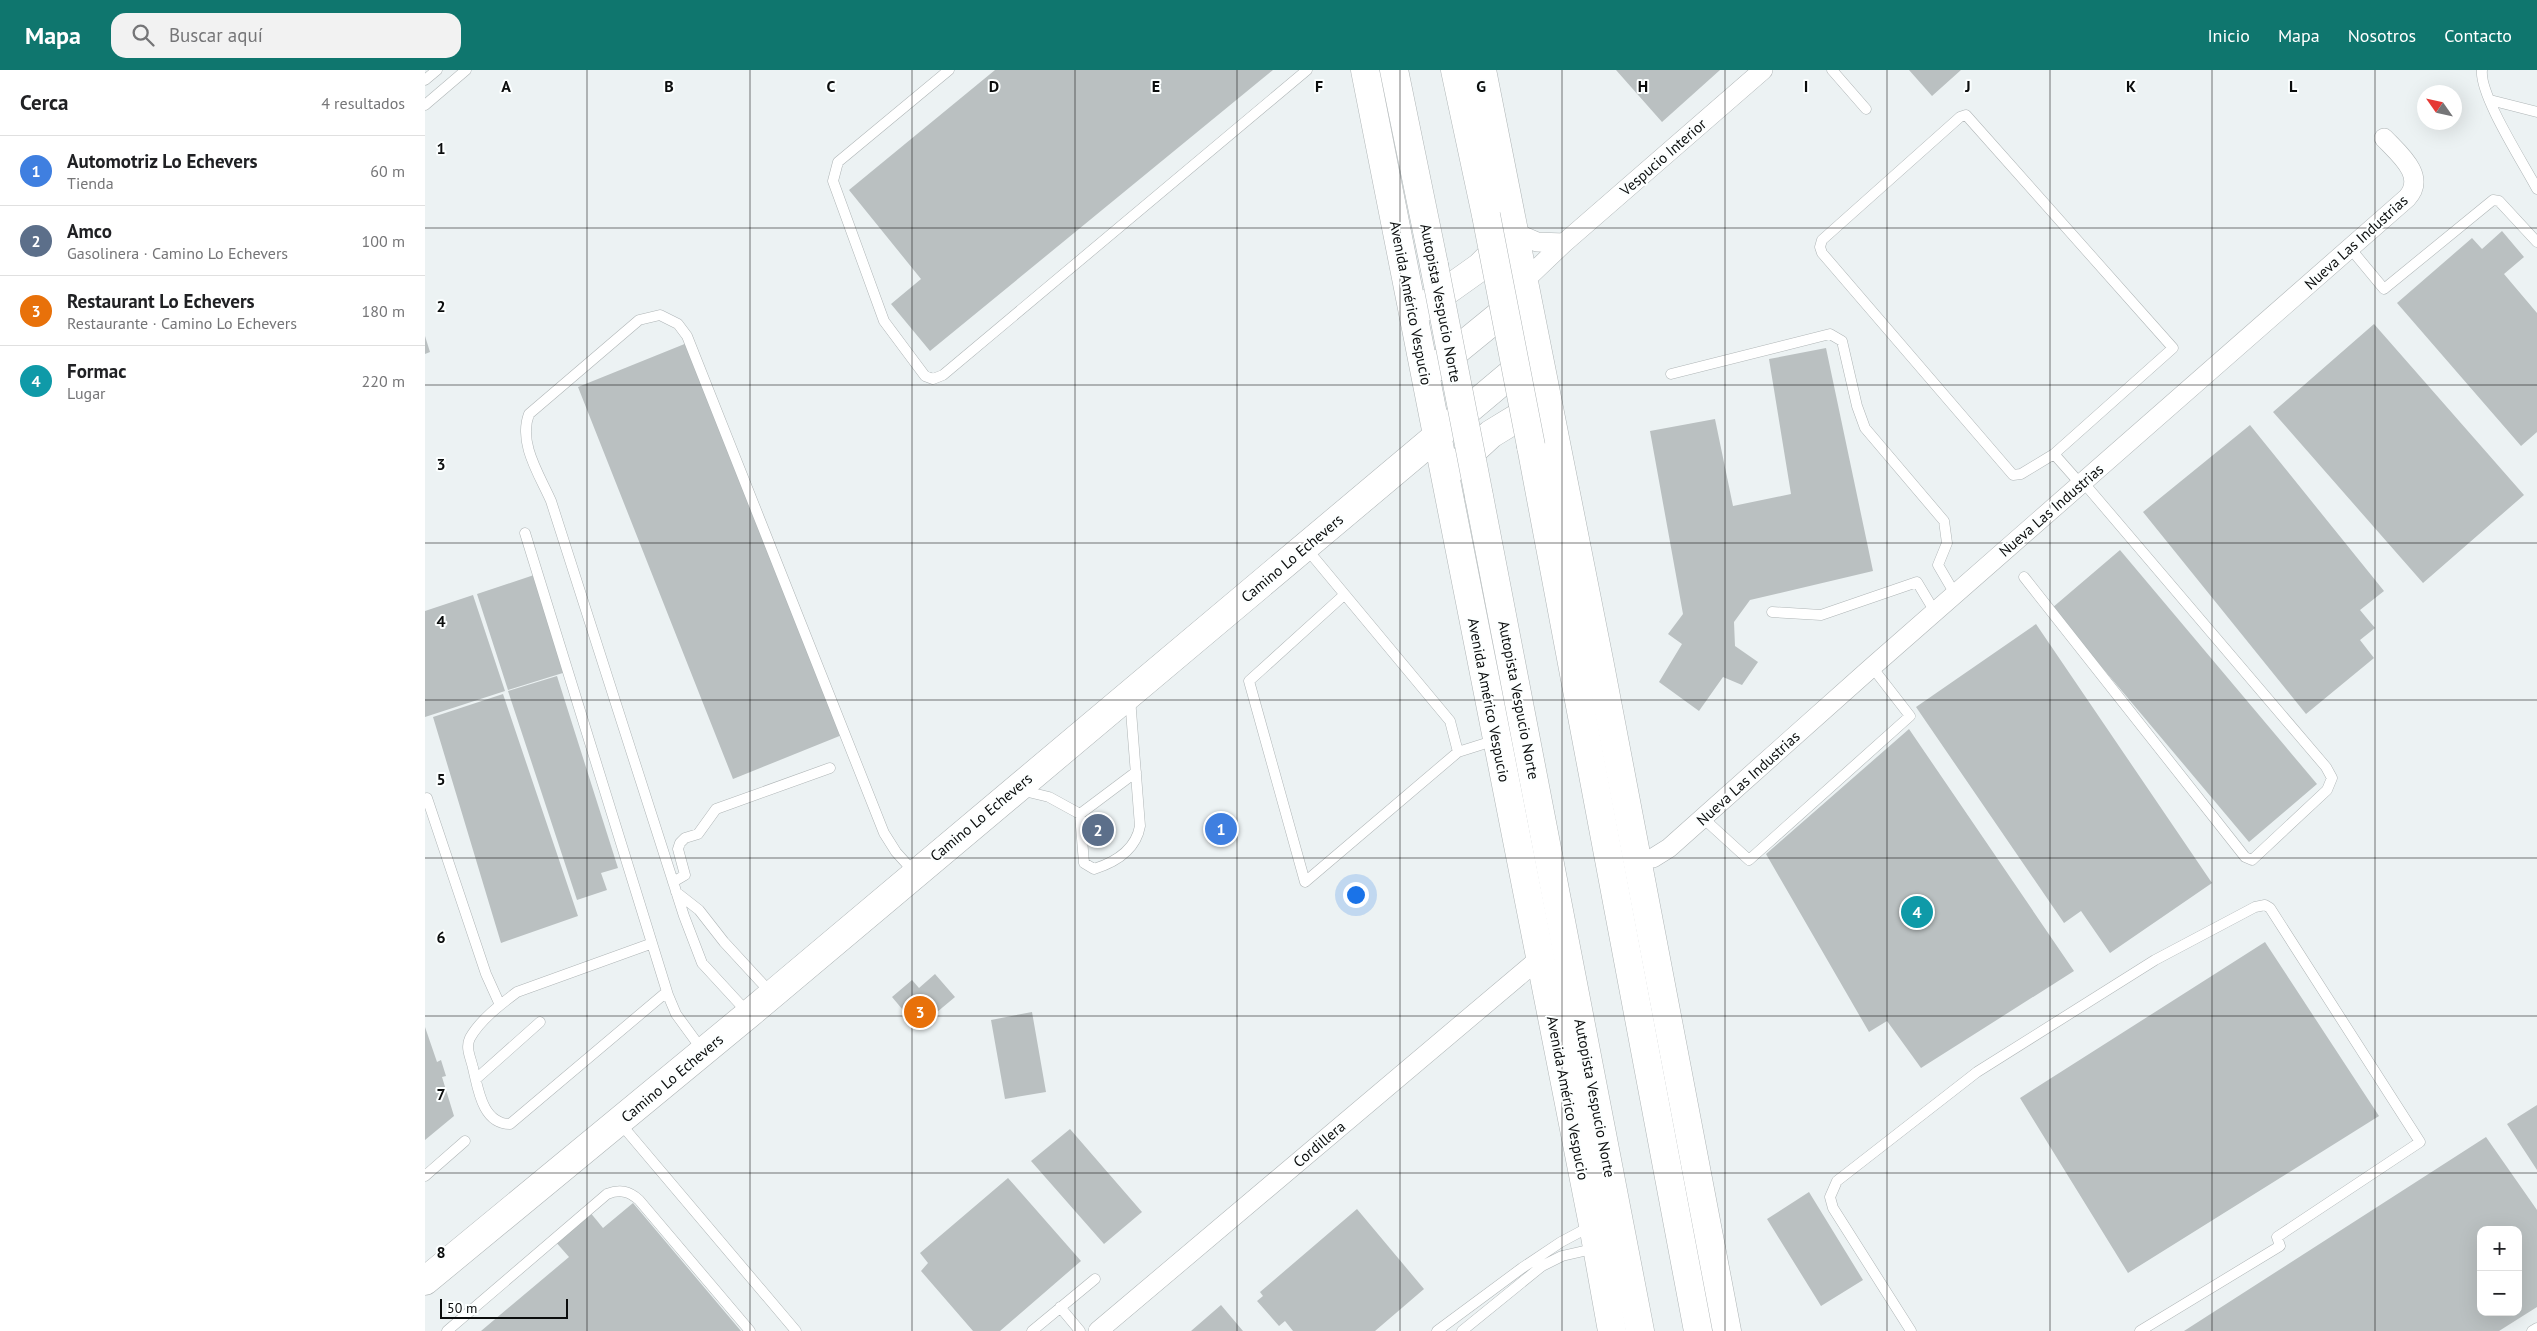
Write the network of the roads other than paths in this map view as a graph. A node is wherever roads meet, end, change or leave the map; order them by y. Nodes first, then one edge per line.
1 (437, 70) edge
2 (466, 70) edge
3 (949, 70) edge
4 (1307, 70) edge
5 (1365, 70) edge
6 (1394, 70) edge
7 (1455, 70) edge
8 (1482, 70) edge
9 (1763, 70) edge
10 (1832, 70) edge
11 (2482, 70) edge
12 (425, 80) edge
13 (2490, 100) junction
14 (425, 105) edge
15 (1866, 109) dead end
16 (2537, 112) edge
17 (2384, 138) dead end
18 (2537, 189) edge
19 (1514, 232) junction
20 (2537, 242) edge
21 (1563, 243) junction
22 (2350, 248) junction
23 (1524, 288) junction
24 (1413, 313) junction
25 (1537, 352) junction
26 (1671, 374) dead end
27 (1426, 376) junction
28 (1547, 401) junction
29 (1437, 438) junction
30 (2054, 454) junction
31 (1397, 470) junction
32 (1446, 481) junction
33 (2083, 482) junction
34 (525, 533) dead end
35 (1305, 547) junction
36 (2024, 577) dead end
37 (1955, 594) junction
38 (1344, 596) junction
39 (1772, 612) dead end
40 (1935, 612) junction
41 (1872, 667) junction
42 (1130, 693) junction
43 (1496, 740) junction
44 (1459, 752) junction
45 (831, 768) dead end
46 (1136, 772) junction
47 (1014, 789) junction
48 (427, 798) dead end
49 (1080, 814) junction
50 (1703, 818) junction
51 (1637, 861) junction
52 (915, 873) junction
53 (674, 887) junction
54 (651, 944) junction
55 (1540, 958) junction
56 (773, 994) junction
57 (668, 995) junction
58 (500, 1005) junction
59 (749, 1014) junction
60 (540, 1022) dead end
61 (703, 1052) junction
62 (476, 1079) junction
63 (619, 1122) junction
64 (465, 1141) dead end
65 (425, 1176) edge
66 (1595, 1237) junction
67 (428, 1273) edge
68 (1095, 1279) dead end
69 (1060, 1307) junction
70 (2537, 1328) edge
71 (447, 1331) edge
72 (750, 1331) edge
73 (796, 1331) edge
74 (1032, 1331) edge
75 (1080, 1331) edge
76 (1098, 1331) edge
77 (1437, 1331) edge
78 (1462, 1331) edge
79 (1612, 1331) edge
80 (1640, 1331) edge
81 (1698, 1331) edge
82 (1727, 1331) edge
83 (1911, 1331) edge
84 (2140, 1331) edge
85 (2532, 1331) edge

1 - 12 lane
2 - 14 lane
3 - 4 lane
5 - 24 main road, Avenida Américo Vespucio
6 - 80 main road, Autopista Vespucio Norte, bridge
7 - 81 main road, bridge
8 - 19 main road
9 - 21 street, Vespucio Interior
10 - 15 lane
11 - 13 lane
13 - 16 lane
13 - 18 lane
17 - 22 street, Nueva Las Industrias
19 - 21 street
19 - 23 main road
19 - 24 main road
20 - 22 lane
21 - 23 street, Vespucio Interior
22 - 33 street, Nueva Las Industrias
23 - 25 main road
23 - 27 main road
24 - 27 main road, Avenida Américo Vespucio
25 - 28 main road
25 - 29 main road, Camino Lo Echevers
26 - 37 lane
27 - 29 main road, Avenida Américo Vespucio
28 - 32 main road
28 - 51 main road
29 - 31 main road, Camino Lo Echevers
29 - 32 main road, Avenida Américo Vespucio
30 - 30 lane
30 - 33 lane
31 - 32 main road
31 - 35 main road, Camino Lo Echevers
32 - 43 main road, Avenida Américo Vespucio
33 - 36 lane
33 - 37 street, Nueva Las Industrias
34 - 54 lane
35 - 38 lane
35 - 42 main road, Camino Lo Echevers
37 - 40 street, Nueva Las Industrias
38 - 44 lane
38 - 44 lane
39 - 40 lane
40 - 41 street, Nueva Las Industrias
41 - 50 street, Nueva Las Industrias
41 - 50 lane
42 - 46 lane
42 - 47 main road, Camino Lo Echevers
43 - 44 lane
43 - 55 main road, Avenida Américo Vespucio
45 - 53 lane
46 - 49 lane
46 - 49 lane
47 - 49 lane
47 - 52 main road, Camino Lo Echevers
48 - 58 lane
50 - 51 street, Nueva Las Industrias
51 - 82 main road
52 - 53 lane
52 - 56 main road, Camino Lo Echevers
53 - 56 lane
53 - 59 lane
54 - 57 lane
54 - 58 lane
55 - 66 main road, Avenida Américo Vespucio
55 - 76 street, Cordillera
56 - 59 main road, Camino Lo Echevers
57 - 61 lane
57 - 62 lane
58 - 62 lane
59 - 61 main road, Camino Lo Echevers
60 - 62 lane
61 - 63 main road, Camino Lo Echevers
63 - 67 main road, Camino Lo Echevers
63 - 73 lane
64 - 65 lane
66 - 77 lane
66 - 78 lane
66 - 79 main road, Avenida Américo Vespucio
68 - 69 lane
69 - 74 lane
69 - 75 lane
70 - 85 lane
71 - 72 lane
83 - 84 lane

